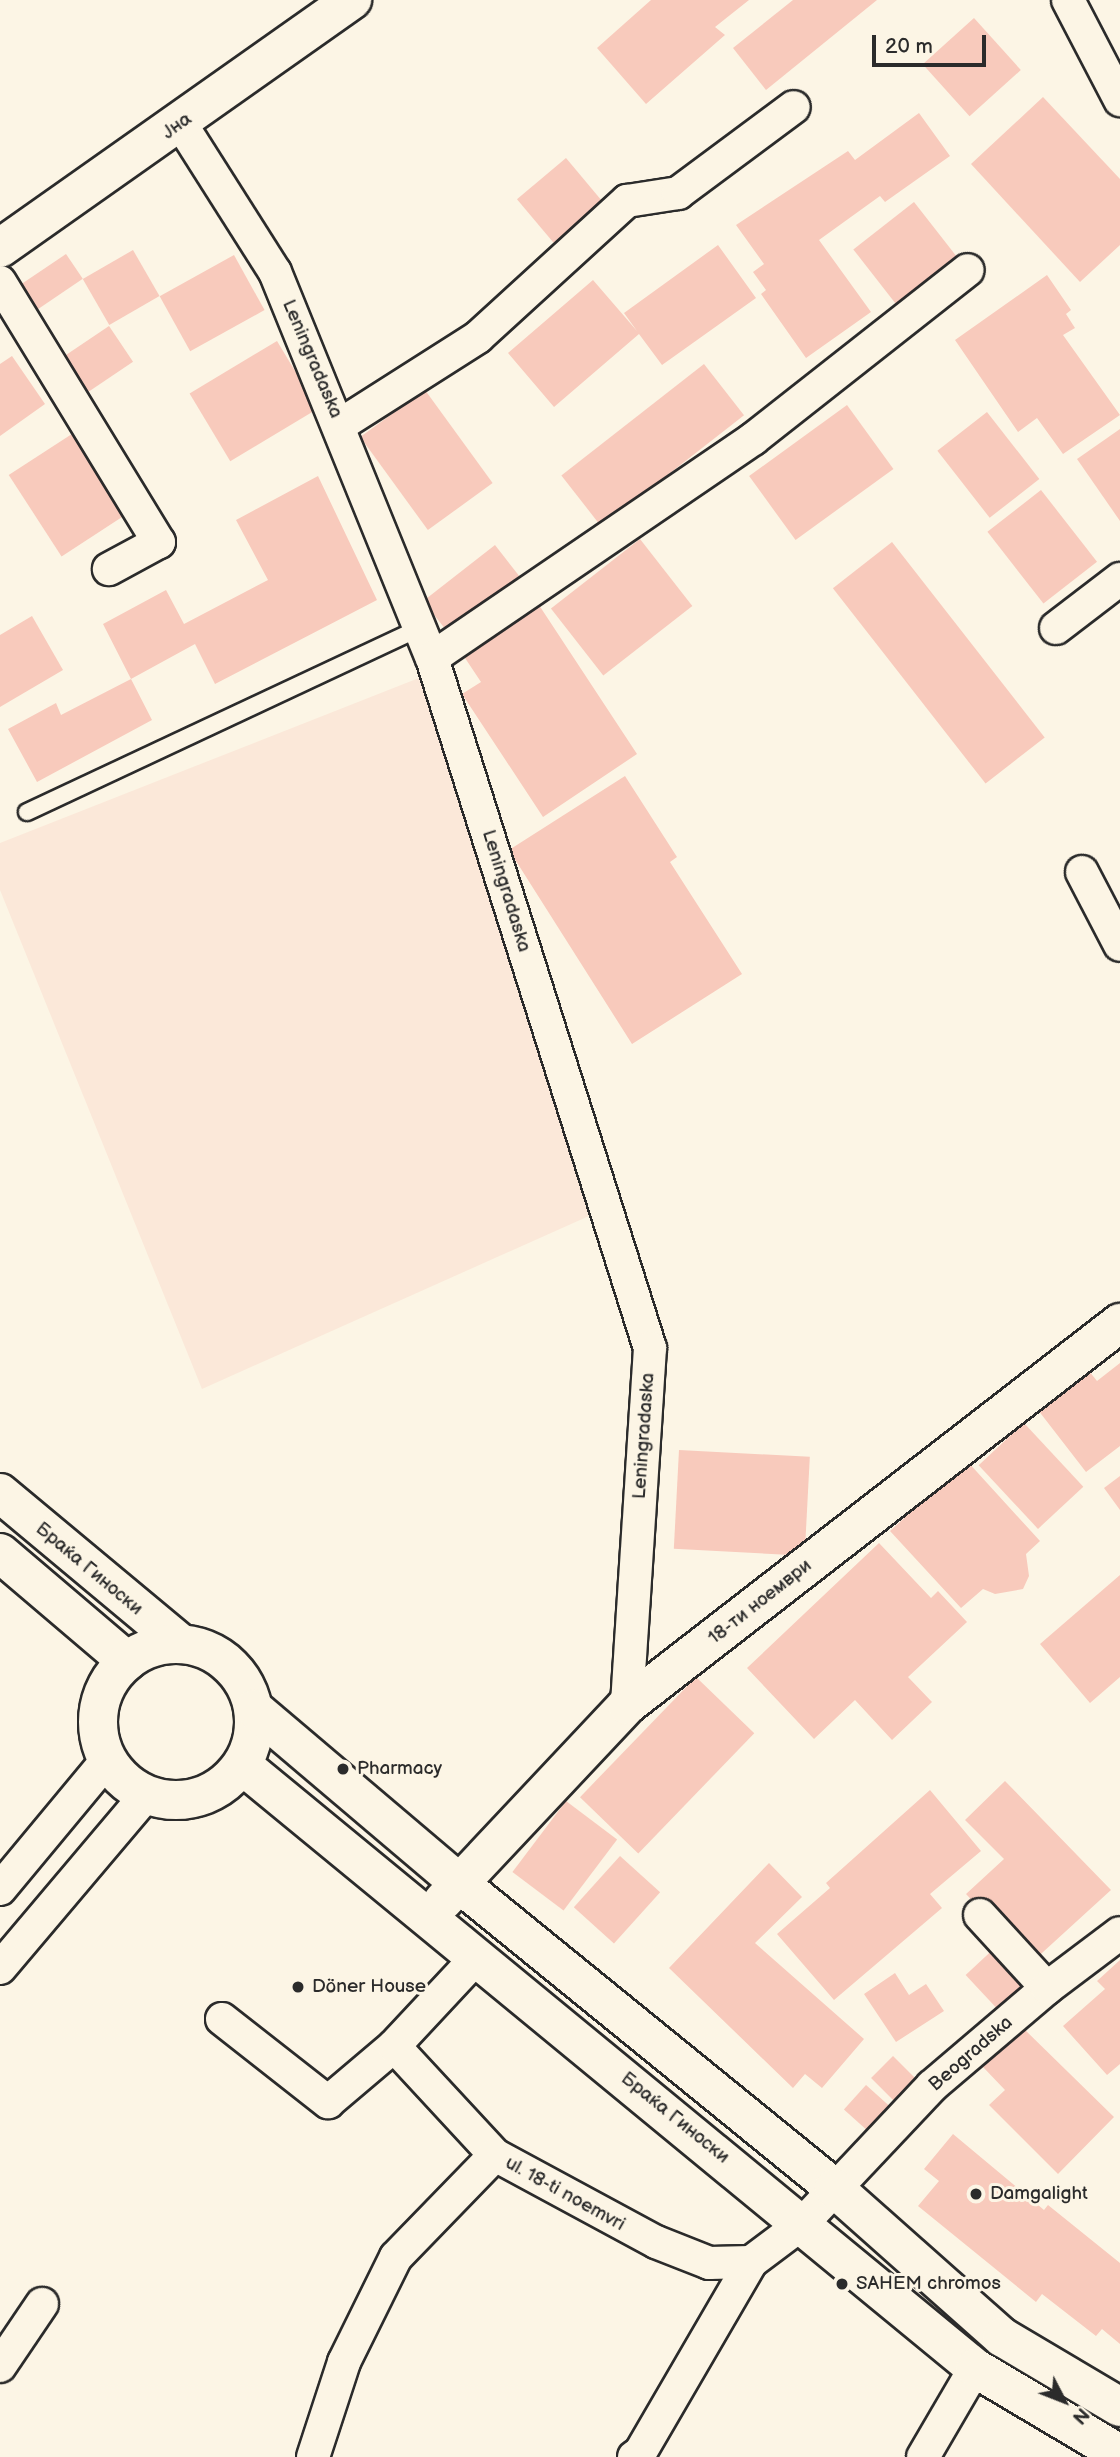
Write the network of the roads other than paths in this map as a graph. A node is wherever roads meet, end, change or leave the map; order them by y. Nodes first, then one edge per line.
1 (1068, 0) edge
2 (328, 7) edge
3 (1120, 100) edge
4 (794, 107) dead end
5 (181, 124) junction
6 (0, 248) edge
7 (968, 270) dead end
8 (0, 282) edge
9 (340, 425) junction
10 (109, 569) dead end
11 (1120, 579) edge
12 (420, 628) junction
13 (1056, 628) dead end
14 (432, 658) junction
15 (27, 812) dead end
16 (1082, 872) dead end
17 (1120, 944) edge
18 (1120, 1323) edge
19 (0, 1493) edge
20 (0, 1553) edge
21 (180, 1643) junction
22 (127, 1661) junction
23 (627, 1704) junction
24 (254, 1709) junction
25 (107, 1760) junction
26 (242, 1765) junction
27 (146, 1795) junction
28 (460, 1884) junction
29 (0, 1889) edge
30 (430, 1915) junction
31 (979, 1915) dead end
32 (1120, 1933) edge
33 (478, 1956) junction
34 (0, 1968) edge
35 (1047, 1988) junction
36 (222, 2019) dead end
37 (394, 2046) junction
38 (495, 2155) junction
39 (834, 2188) junction
40 (803, 2223) junction
41 (751, 2262) junction
42 (42, 2304) dead end
43 (0, 2366) edge
44 (975, 2368) junction
45 (1120, 2407) edge
46 (1120, 2454) edge
47 (313, 2457) edge
48 (634, 2457) edge
49 (923, 2457) edge

1 - 3 street
2 - 5 street, Јна
4 - 9 street
5 - 6 street, Јна
5 - 9 street, Leningradaska
7 - 14 street
8 - 10 street
9 - 12 street, Leningradaska
11 - 13 street
12 - 14 street, Leningradaska
12 - 15 lane
14 - 23 street, Leningradaska
16 - 17 street
18 - 23 street, 18-ти ноември
19 - 21 street, Браќа Гиноски
20 - 22 street
21 - 22 street, Браќа Гиноски
21 - 24 street, Браќа Гиноски
22 - 25 street, Браќа Гиноски
23 - 28 street, 18-ти ноември
24 - 26 street, Браќа Гиноски
24 - 28 street, Браќа Гиноски
25 - 27 street, Браќа Гиноски
25 - 29 street
26 - 27 street, Браќа Гиноски
26 - 30 street, Браќа Гиноски
27 - 34 street
28 - 30 street, 18-ти ноември
28 - 39 street, Браќа Гиноски
30 - 33 street, Браќа Гиноски
31 - 35 street
32 - 35 street, Beogradska
33 - 37 street
33 - 40 street, Браќа Гиноски
35 - 39 street, Beogradska
36 - 37 street
37 - 38 street
38 - 41 street, ul. 18-ti noemvri
38 - 47 street, ul. 18-ti noemvri
39 - 40 street
39 - 45 street, Браќа Гиноски
40 - 41 street
40 - 44 street, Браќа Гиноски
41 - 48 street
42 - 43 street
44 - 46 street, Браќа Гиноски
44 - 49 street

